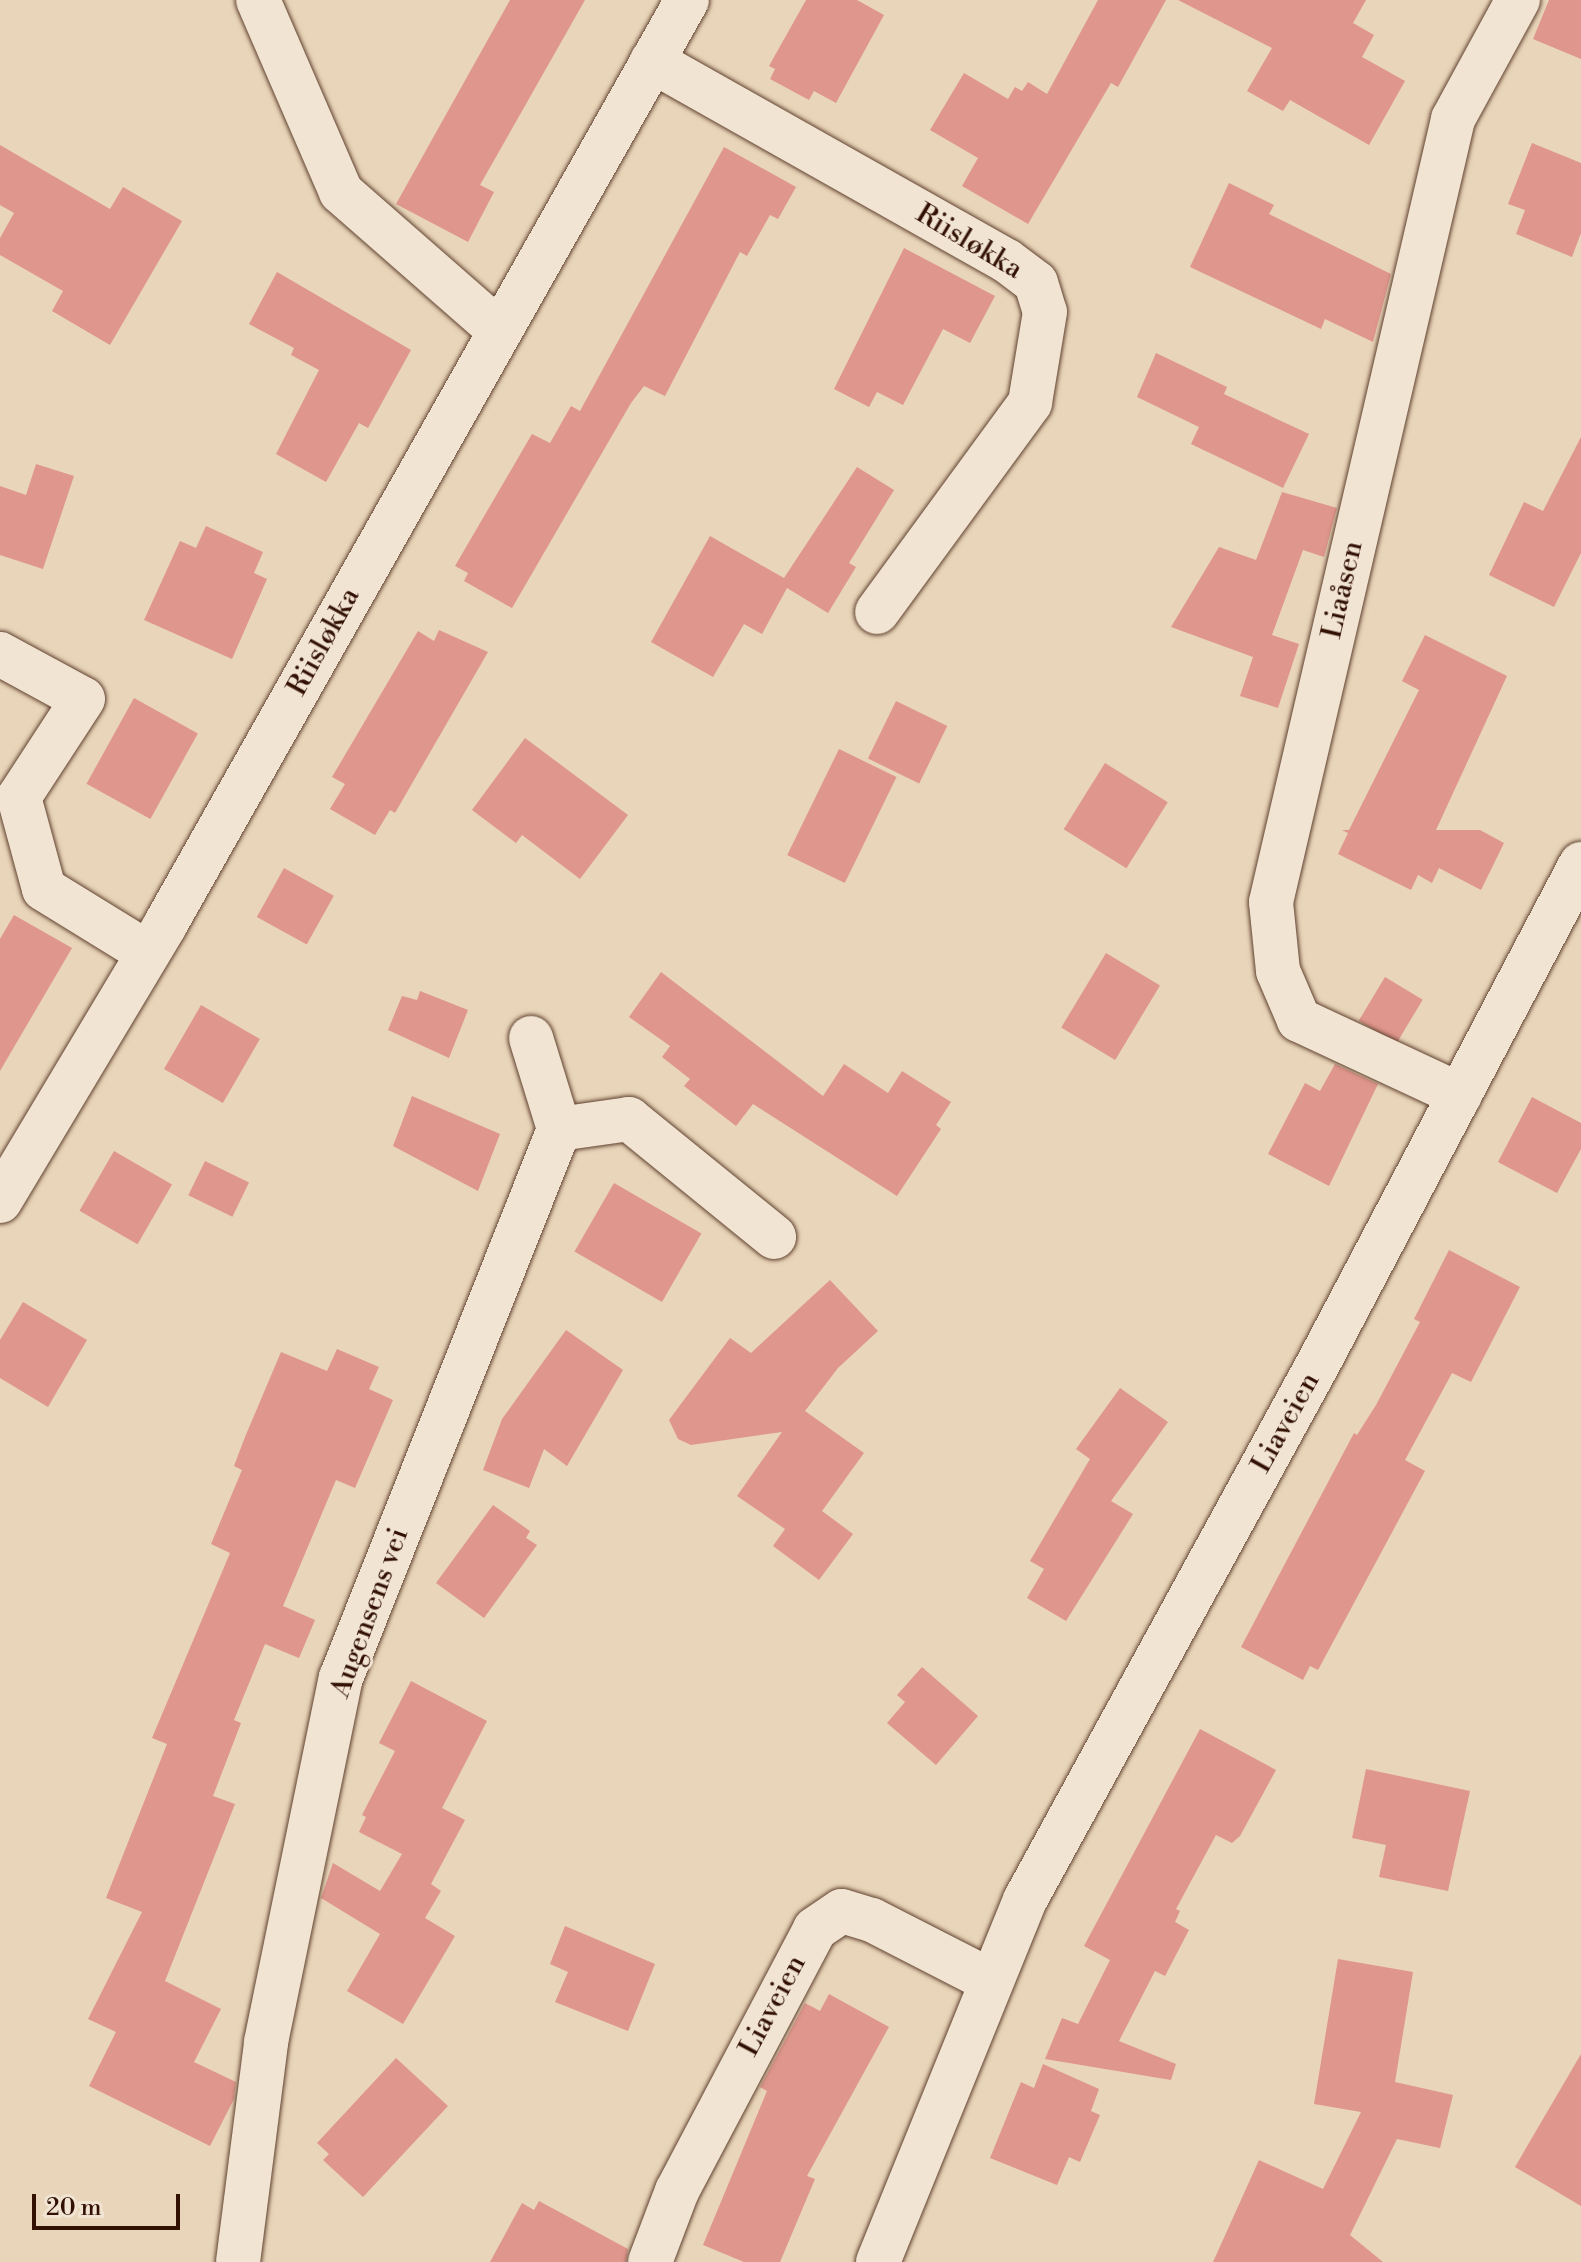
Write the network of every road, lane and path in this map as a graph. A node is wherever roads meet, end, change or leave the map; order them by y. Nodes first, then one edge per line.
1 (258, 0) edge
2 (687, 0) edge
3 (1518, 0) edge
4 (652, 61) junction
5 (500, 331) junction
6 (877, 612) dead end
7 (0, 654) edge
8 (1581, 864) edge
9 (148, 953) junction
10 (531, 1038) dead end
11 (1460, 1095) junction
12 (559, 1129) junction
13 (0, 1201) edge
14 (774, 1237) dead end
15 (991, 1981) junction
16 (238, 2262) edge
17 (650, 2262) edge
18 (878, 2262) edge

1 - 5 street
2 - 4 street, Riisløkka
3 - 11 street, Liaåsen
4 - 5 street, Riisløkka
4 - 6 street, Riisløkka
5 - 9 street, Riisløkka
7 - 9 street
8 - 11 street, Liaveien
9 - 13 street, Riisløkka
10 - 12 street
11 - 15 street, Liaveien
12 - 14 street
12 - 16 street, Augensens vei
15 - 17 street, Liaveien
15 - 18 street, Liaveien

